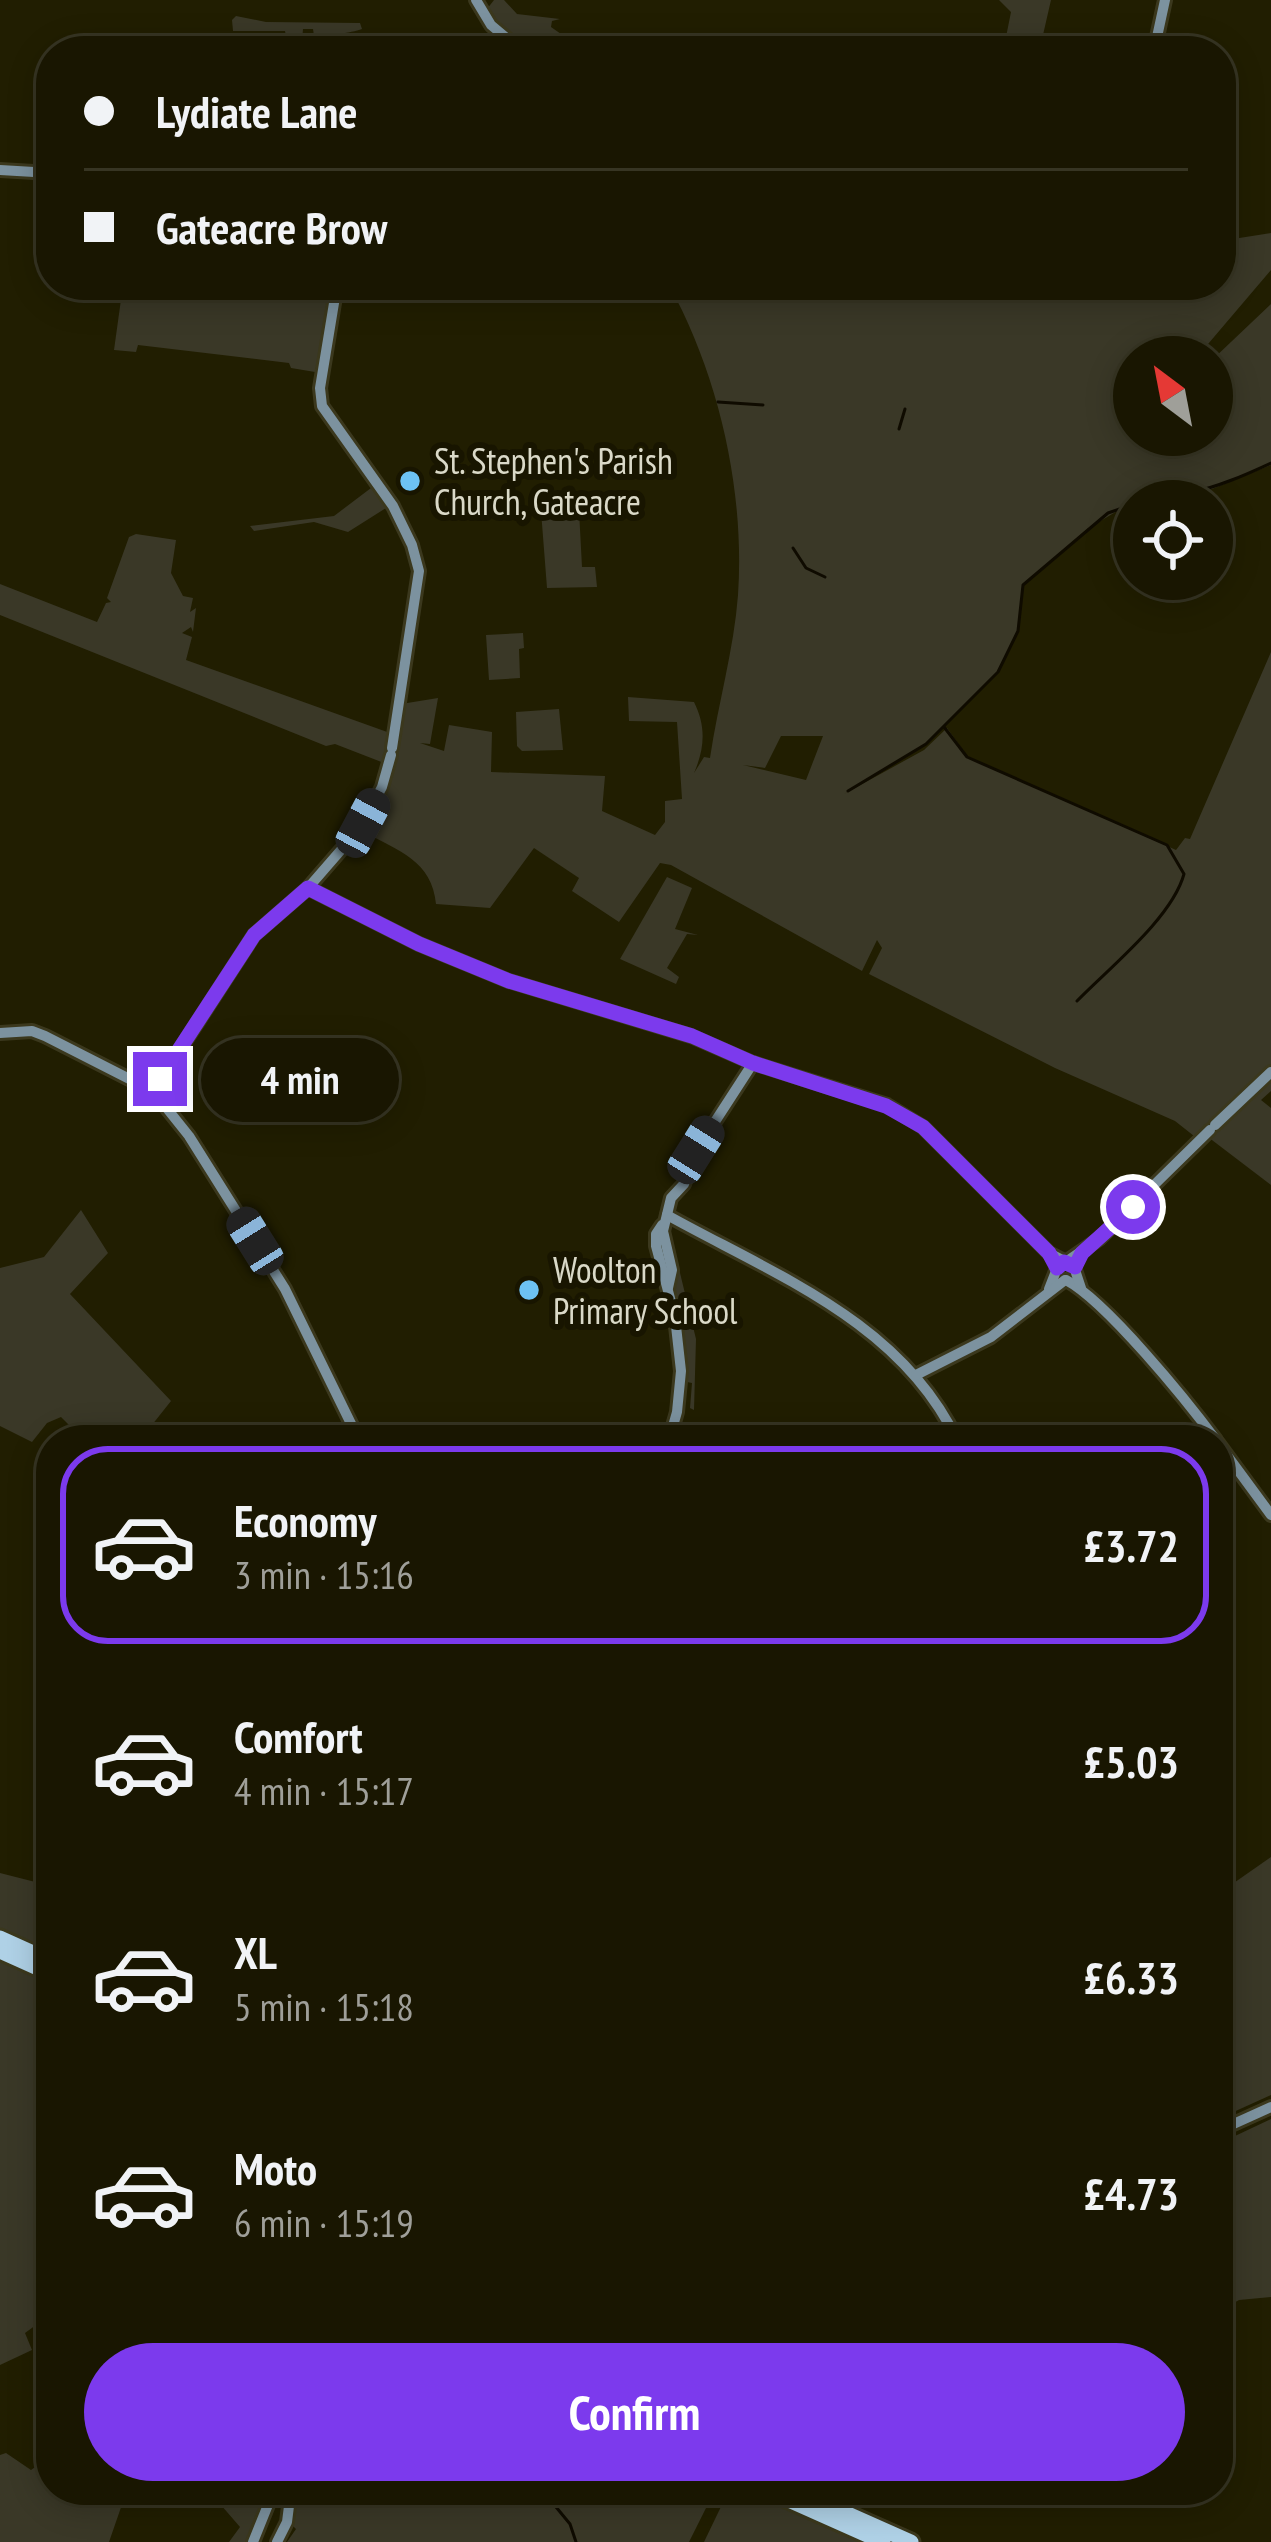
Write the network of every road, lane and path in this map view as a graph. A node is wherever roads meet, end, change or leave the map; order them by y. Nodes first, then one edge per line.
1 (476, 0) edge
2 (1165, 0) edge
3 (504, 36) edge
4 (1157, 36) edge
5 (0, 170) edge
6 (36, 172) edge
7 (335, 300) edge
8 (308, 888) junction
9 (0, 1033) edge
10 (753, 1063) junction
11 (1271, 1072) edge
12 (153, 1091) junction
13 (666, 1219) junction
14 (1065, 1271) junction
15 (916, 1375) junction
16 (352, 1425) edge
17 (673, 1425) edge
18 (948, 1425) edge
19 (1203, 1425) edge
20 (1233, 1463) edge
21 (1271, 1514) edge
22 (0, 1938) edge
23 (0, 1951) edge
24 (36, 1954) edge
25 (36, 1967) edge
26 (1271, 2107) edge
27 (1233, 2124) edge
28 (268, 2505) edge
29 (289, 2505) edge
30 (800, 2505) edge
31 (827, 2505) edge
32 (253, 2542) edge
33 (277, 2542) edge
34 (883, 2542) edge
35 (910, 2542) edge

1 - 3 street
2 - 4 street
5 - 6 street
7 - 8 street
8 - 10 street
8 - 12 street
9 - 12 street
10 - 13 street
10 - 14 street
11 - 14 street
12 - 16 street
13 - 15 street
13 - 17 street
14 - 15 street
14 - 19 street
15 - 18 street
20 - 21 street
22 - 24 highway
23 - 25 highway
26 - 27 street
28 - 32 street
29 - 33 street
30 - 34 highway
31 - 35 highway

